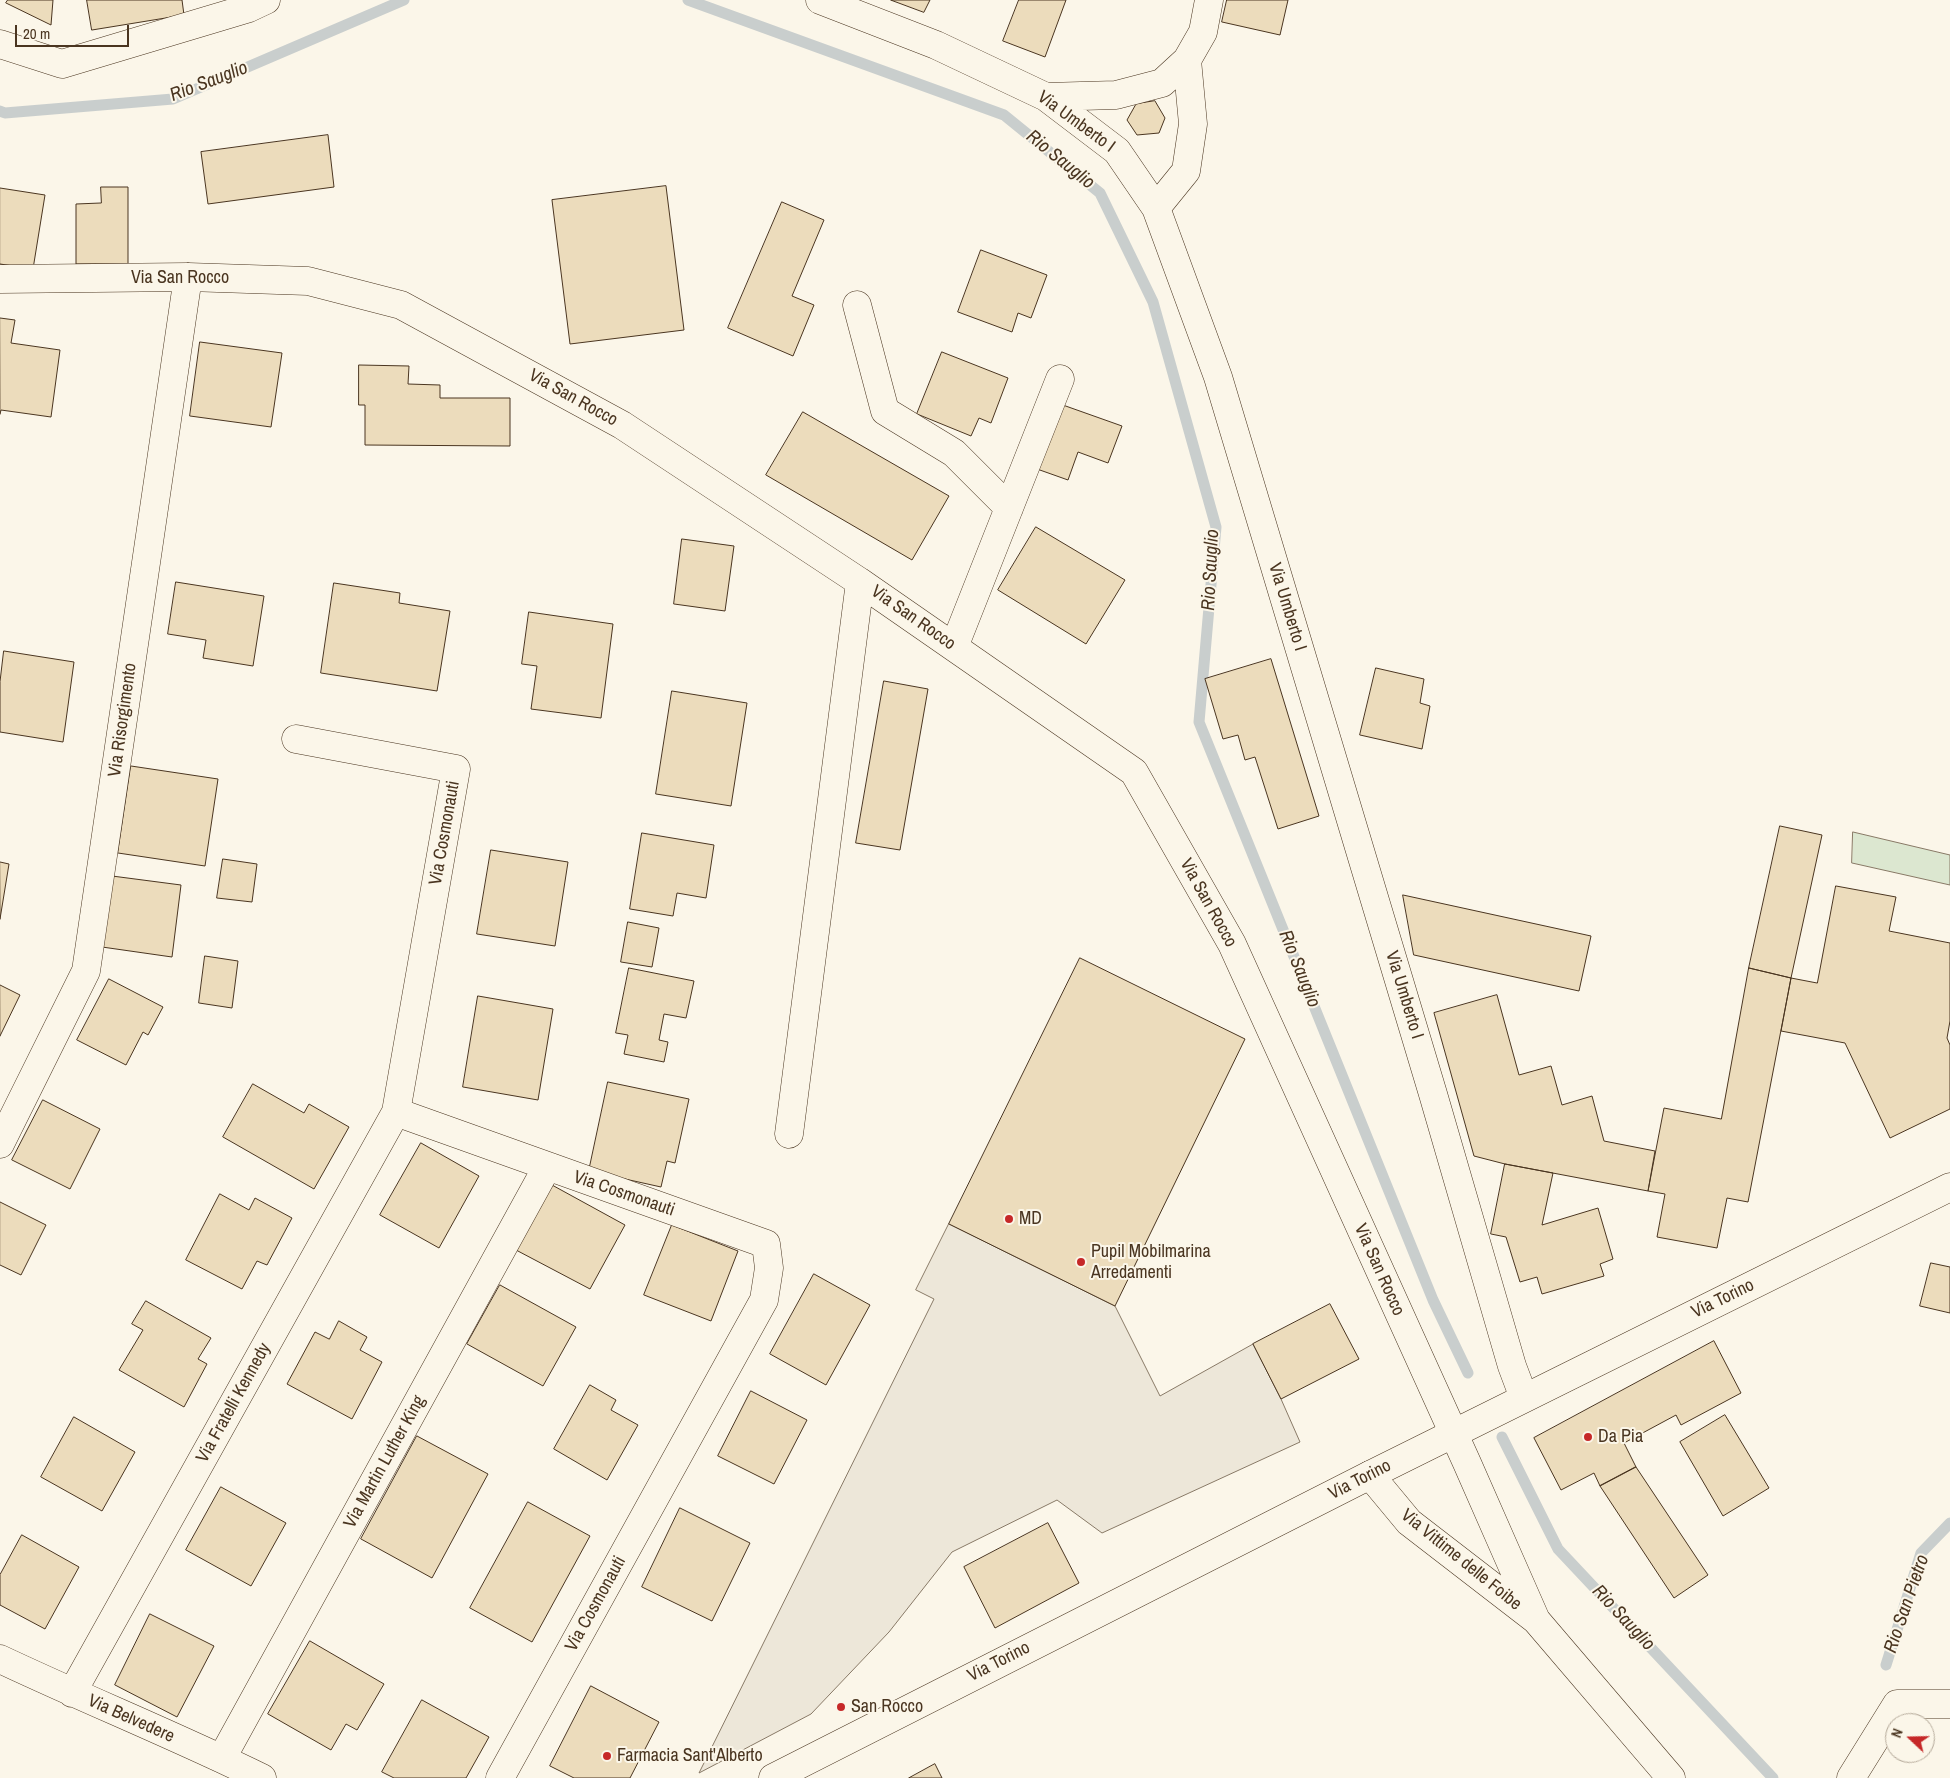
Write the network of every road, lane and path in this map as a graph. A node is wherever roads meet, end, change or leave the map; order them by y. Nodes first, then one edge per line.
1 (266, 0) edge
2 (820, 0) edge
3 (1209, 0) edge
4 (864, 8) edge
5 (0, 44) edge
6 (1187, 60) junction
7 (1046, 96) junction
8 (1156, 208) junction
9 (188, 277) junction
10 (0, 279) edge
11 (857, 305) dead end
12 (1060, 379) dead end
13 (1009, 508) junction
14 (860, 582) junction
15 (954, 647) junction
16 (296, 739) dead end
17 (396, 1112) junction
18 (789, 1134) dead end
19 (0, 1144) edge
20 (548, 1166) junction
21 (1950, 1187) edge
22 (1524, 1398) junction
23 (1453, 1434) junction
24 (1370, 1475) junction
25 (1536, 1620) junction
26 (0, 1659) edge
27 (72, 1693) junction
28 (1950, 1704) edge
29 (222, 1758) junction
30 (262, 1778) edge
31 (500, 1778) edge
32 (773, 1778) edge
33 (1670, 1778) edge
34 (1851, 1778) edge

1 - 5 street
2 - 4 street, Via Umberto I
3 - 6 street
4 - 7 street, Via Umberto I
6 - 7 street
6 - 8 street
7 - 8 street, Via Umberto I
8 - 22 street, Via Umberto I
9 - 10 street, Via San Rocco
9 - 14 street, Via San Rocco
9 - 19 street, Via Risorgimento
11 - 13 street
12 - 13 street
13 - 15 street
14 - 15 street, Via San Rocco
14 - 18 street
15 - 23 street, Via San Rocco
16 - 17 street, Via Cosmonauti
17 - 20 street, Via Cosmonauti
17 - 27 street, Via Fratelli Kennedy
20 - 29 street, Via Martin Luther King
20 - 31 street, Via Cosmonauti
21 - 22 street, Via Torino
22 - 23 street, Via Torino
23 - 24 street, Via Torino
23 - 25 street, Via Vittime delle Foibe
24 - 25 street, Via Vittime delle Foibe
24 - 32 street, Via Torino
25 - 33 street, Via Vittime delle Foibe
26 - 27 street, Via Belvedere
27 - 29 street, Via Belvedere
28 - 34 street
29 - 30 street, Via Belvedere

